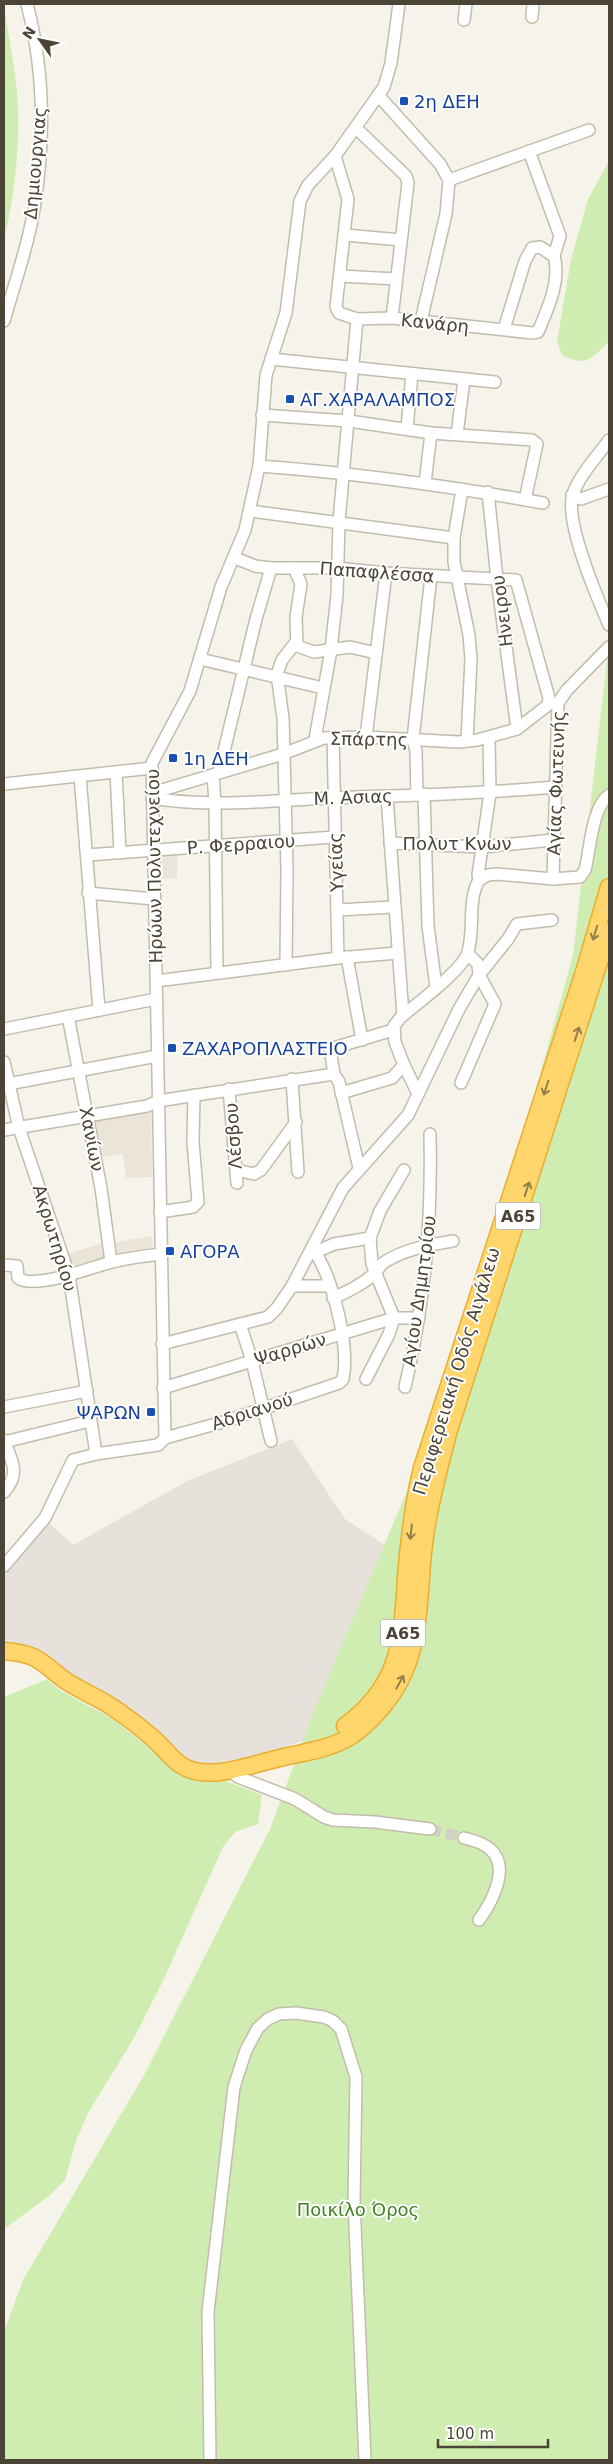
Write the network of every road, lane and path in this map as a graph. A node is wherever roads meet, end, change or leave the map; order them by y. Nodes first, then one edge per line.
1 (27, 4) edge
2 (399, 4) edge
3 (466, 4) edge
4 (533, 4) edge
5 (532, 17) dead end
6 (464, 20) dead end
7 (378, 95) junction
8 (356, 128) junction
9 (589, 130) dead end
10 (529, 151) junction
11 (335, 156) junction
12 (449, 180) junction
13 (345, 235) junction
14 (401, 240) junction
15 (554, 256) junction
16 (340, 276) junction
17 (396, 279) junction
18 (357, 318) junction
19 (392, 318) junction
20 (4, 321) edge
21 (421, 321) junction
22 (504, 329) junction
23 (271, 359) junction
24 (354, 367) junction
25 (412, 374) junction
26 (464, 380) junction
27 (495, 382) dead end
28 (262, 414) junction
29 (349, 421) junction
30 (407, 428) junction
31 (432, 433) junction
32 (457, 434) junction
33 (609, 440) edge
34 (259, 466) junction
35 (344, 472) junction
36 (425, 483) junction
37 (609, 489) edge
38 (462, 490) junction
39 (488, 492) junction
40 (572, 495) junction
41 (524, 500) junction
42 (543, 503) dead end
43 (250, 511) junction
44 (339, 522) junction
45 (454, 538) junction
46 (235, 558) junction
47 (271, 568) junction
48 (294, 568) junction
49 (337, 568) junction
50 (386, 573) junction
51 (432, 576) junction
52 (456, 577) junction
53 (497, 579) junction
54 (609, 625) edge
55 (296, 642) junction
56 (609, 647) edge
57 (331, 650) junction
58 (376, 653) junction
59 (200, 658) junction
60 (244, 669) junction
61 (279, 678) junction
62 (323, 688) junction
63 (549, 698) joint
64 (517, 729) junction
65 (332, 737) junction
66 (366, 737) junction
67 (489, 738) junction
68 (413, 739) junction
69 (315, 740) junction
70 (467, 741) junction
71 (283, 754) junction
72 (152, 768) junction
73 (116, 772) junction
74 (216, 774) junction
75 (80, 776) junction
76 (4, 784) edge
77 (554, 787) junction
78 (490, 793) junction
79 (420, 794) junction
80 (152, 796) junction
81 (609, 796) edge
82 (387, 797) junction
83 (334, 798) junction
84 (284, 800) junction
85 (215, 802) junction
86 (334, 837) junction
87 (553, 840) junction
88 (285, 841) junction
89 (390, 843) junction
90 (216, 846) junction
91 (426, 846) junction
92 (482, 847) junction
93 (153, 852) junction
94 (120, 853) junction
95 (87, 855) junction
96 (553, 879) junction
97 (480, 880) junction
98 (609, 887) edge
99 (88, 893) junction
100 (154, 899) junction
101 (393, 907) junction
102 (337, 910) junction
103 (552, 920) dead end
104 (609, 931) edge
105 (397, 953) junction
106 (468, 954) junction
107 (343, 958) junction
108 (286, 965) junction
109 (217, 973) junction
110 (478, 975) junction
111 (156, 982) junction
112 (436, 987) junction
113 (156, 998) junction
114 (99, 1010) junction
115 (403, 1015) junction
116 (68, 1016) junction
117 (4, 1028) edge
118 (393, 1030) junction
119 (362, 1040) junction
120 (157, 1056) junction
121 (4, 1062) edge
122 (404, 1065) junction
123 (80, 1072) junction
124 (334, 1074) junction
125 (292, 1079) junction
126 (461, 1083) dead end
127 (8, 1084) junction
128 (229, 1089) junction
129 (342, 1093) junction
130 (418, 1094) junction
131 (194, 1095) junction
132 (158, 1101) junction
133 (87, 1116) junction
134 (296, 1122) junction
135 (19, 1128) junction
136 (4, 1130) edge
137 (430, 1134) dead end
138 (359, 1168) junction
139 (236, 1170) junction
140 (404, 1170) dead end
141 (298, 1172) dead end
142 (237, 1183) dead end
143 (160, 1212) junction
144 (370, 1238) junction
145 (453, 1242) dead end
146 (429, 1245) junction
147 (314, 1250) junction
148 (161, 1254) junction
149 (111, 1262) junction
150 (4, 1265) edge
151 (375, 1272) junction
152 (69, 1275) junction
153 (292, 1286) junction
154 (330, 1286) junction
155 (333, 1298) junction
156 (394, 1318) junction
157 (419, 1318) junction
158 (240, 1324) junction
159 (342, 1333) junction
160 (162, 1344) junction
161 (252, 1361) junction
162 (366, 1379) dead end
163 (163, 1388) junction
164 (405, 1388) dead end
165 (87, 1391) junction
166 (4, 1407) edge
167 (264, 1407) junction
168 (90, 1421) junction
169 (165, 1438) junction
170 (4, 1441) edge
171 (271, 1441) dead end
172 (96, 1454) junction
173 (4, 1492) edge
174 (4, 1566) edge
175 (4, 1651) edge
176 (287, 1756) junction
177 (229, 1770) junction
178 (430, 1830) tunnel mouth
179 (464, 1838) tunnel mouth
180 (479, 1920) dead end
181 (210, 2460) edge
182 (365, 2460) edge

1 - 20 street, Δημιουργιας
2 - 7 street, Ηρώων Πολυτεχνείου
3 - 6 street
4 - 5 street
7 - 8 street, Ηρώων Πολυτεχνείου
7 - 12 street
8 - 11 street, Ηρώων Πολυτεχνείου
8 - 14 street
9 - 10 street
10 - 12 street
10 - 15 street
11 - 13 street
11 - 23 street, Ηρώων Πολυτεχνείου
12 - 21 street
13 - 14 street
13 - 16 street
14 - 17 street
15 - 22 street
15 - 22 street, Κανάρη
16 - 17 street
16 - 18 street, Κανάρη
17 - 19 street
18 - 19 street, Κανάρη
18 - 24 street
19 - 21 street, Κανάρη
21 - 22 street, Κανάρη
23 - 24 street
23 - 28 street, Ηρώων Πολυτεχνείου
24 - 25 street
24 - 29 street
25 - 26 street
25 - 30 street
26 - 27 street
26 - 32 street
28 - 29 street
28 - 34 street, Ηρώων Πολυτεχνείου
29 - 30 street
29 - 35 street
30 - 31 street
31 - 32 street
31 - 36 street
32 - 41 street
33 - 40 street
34 - 35 street
34 - 43 street, Ηρώων Πολυτεχνείου
35 - 36 street
35 - 44 street
36 - 38 street
37 - 40 street
38 - 39 street
38 - 45 street
39 - 41 street
39 - 53 street, Ηνειρου
40 - 54 street
41 - 42 street
43 - 44 street
43 - 46 street, Ηρώων Πολυτεχνείου
44 - 45 street
44 - 49 street
45 - 52 street
46 - 47 street, Παπαφλέσσα
46 - 59 street, Ηρώων Πολυτεχνείου
47 - 48 street, Παπαφλέσσα
47 - 60 street
48 - 49 street, Παπαφλέσσα
48 - 55 street
49 - 50 street, Παπαφλέσσα
49 - 57 street
50 - 51 street, Παπαφλέσσα
50 - 58 street
51 - 52 street, Παπαφλέσσα
51 - 68 street
52 - 53 street, Παπαφλέσσα
52 - 70 street
53 - 63 street, Παπαφλέσσα
53 - 64 street, Ηνειρου
55 - 57 street
55 - 61 street
56 - 77 street, Αγίας Φωτεινής
57 - 58 street
57 - 62 street
58 - 66 street
59 - 60 street
59 - 72 street, Ηρώων Πολυτεχνείου
60 - 61 street
60 - 74 street
61 - 62 street
61 - 71 street
62 - 69 street
63 - 64 street, Σπάρτης
64 - 67 street, Σπάρτης
65 - 66 street, Σπάρτης
65 - 69 street, Σπάρτης
65 - 83 street, Υγείας
66 - 68 street, Σπάρτης
67 - 70 street, Σπάρτης
67 - 78 street
68 - 70 street, Σπάρτης
68 - 79 street
69 - 71 street, Σπάρτης
71 - 74 street, Σπάρτης
71 - 84 street
72 - 73 street
72 - 80 street, Ηρώων Πολυτεχνείου
73 - 75 street
73 - 94 street
74 - 80 street, Σπάρτης
74 - 85 street
75 - 76 street
75 - 95 street
77 - 78 street, Μ. Ασιας
77 - 87 street, Αγίας Φωτεινής
78 - 79 street, Μ. Ασιας
78 - 92 street
79 - 82 street, Μ. Ασιας
79 - 91 street
80 - 85 street, Μ. Ασιας
80 - 93 street, Ηρώων Πολυτεχνείου
81 - 96 street
82 - 83 street, Μ. Ασιας
82 - 89 street
83 - 84 street, Μ. Ασιας
83 - 86 street, Υγείας
84 - 85 street, Μ. Ασιας
84 - 88 street
85 - 90 street
86 - 88 street, Ρ. Φερραιου
86 - 102 street, Υγείας
87 - 92 street, Πολυτ Κνων
87 - 96 street, Αγίας Φωτεινής
88 - 90 street, Ρ. Φερραιου
88 - 108 street
89 - 91 street, Πολυτ Κνων
89 - 101 street
90 - 93 street, Ρ. Φερραιου
90 - 109 street
91 - 92 street, Πολυτ Κνων
91 - 112 street
92 - 97 street
93 - 94 street, Ρ. Φερραιου
93 - 100 street, Ηρώων Πολυτεχνείου
94 - 95 street, Ρ. Φερραιου
95 - 99 street
96 - 97 street
97 - 106 street
98 -> 176 highway, Περιφερειακή Οδός Αιγάλεω / Α65
99 - 100 street
99 - 114 street
100 - 111 street, Ηρώων Πολυτεχνείου
101 - 102 street
101 - 105 street
102 - 107 street, Υγείας
103 - 110 street
176 -> 104 highway, Περιφερειακή Οδός Αιγάλεω / Α65
105 - 107 street
105 - 115 street
106 - 110 street
106 - 112 street
107 - 108 street
107 - 119 street, Υγείας
108 - 109 street
109 - 111 street
110 - 126 street
110 - 130 street
111 - 113 street, Ηρώων Πολυτεχνείου
112 - 115 street
113 - 114 street
113 - 120 street, Ηρώων Πολυτεχνείου
114 - 116 street
115 - 118 street
116 - 117 street
116 - 123 street, Χανίων
118 - 119 street
118 - 122 street
119 - 124 street
120 - 123 street
120 - 132 street, Ηρώων Πολυτεχνείου
121 - 127 street, Ακρωτηρίου
122 - 129 street
122 - 130 street
123 - 127 street
123 - 133 street, Χανίων
124 - 125 street
124 - 129 street
125 - 128 street
125 - 134 street
127 - 135 street, Ακρωτηρίου
128 - 131 street
128 - 139 street, Λέσβου
129 - 138 street
130 - 138 street
131 - 132 street
131 - 143 street
132 - 133 street
132 - 143 street, Ηρώων Πολυτεχνείου
133 - 135 street
133 - 149 street, Χανίων
134 - 139 street
134 - 141 street
135 - 136 street
135 - 152 street, Ακρωτηρίου
137 - 146 street, Αγίου Δημητρίου
138 - 147 street
139 - 142 street, Λέσβου
140 - 144 street
143 - 148 street, Ηρώων Πολυτεχνείου
144 - 147 street
144 - 151 street
145 - 146 street
146 - 151 street
146 - 157 street, Αγίου Δημητρίου
147 - 153 street
147 - 154 street
148 - 149 street
148 - 160 street, Ηρώων Πολυτεχνείου
149 - 152 street
150 - 152 street
151 - 155 street
151 - 156 street
152 - 165 street, Ακρωτηρίου
153 - 154 street
153 - 158 street
154 - 155 street
155 - 159 street
156 - 157 street, Ψαρρών
156 - 159 street, Ψαρρών
156 - 162 street
157 - 164 street, Αγίου Δημητρίου
158 - 160 street
158 - 161 street
159 - 161 street, Ψαρρών
159 - 167 street, Αδριανού
160 - 163 street, Ηρώων Πολυτεχνείου
161 - 163 street, Ψαρρών
161 - 167 street
163 - 169 street, Ηρώων Πολυτεχνείου
165 - 166 street
165 - 168 street, Ακρωτηρίου
167 - 169 street, Αδριανού
167 - 171 street
168 - 170 street
168 - 172 street, Ακρωτηρίου
169 - 172 street
170 - 173 street
172 - 174 street
175 - 177 highway, Περιφερειακή Οδός Αιγάλεω
176 - 177 highway, Περιφερειακή Οδός Αιγάλεω
177 - 178 street
179 - 180 street
181 - 182 street

